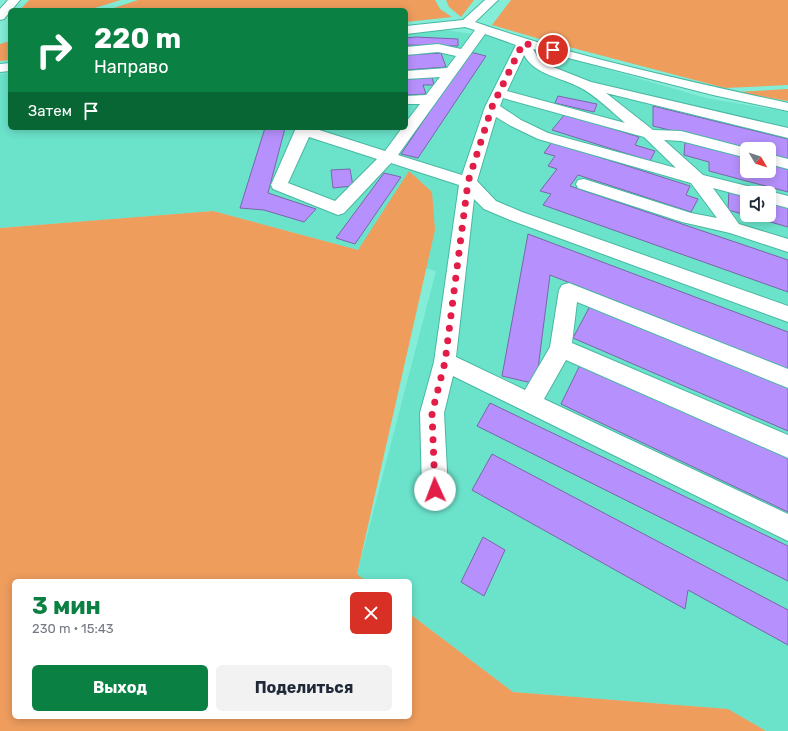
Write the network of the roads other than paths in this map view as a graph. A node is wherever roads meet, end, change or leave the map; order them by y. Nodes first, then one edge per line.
1 (14, 0) edge
2 (492, 0) edge
3 (0, 16) edge
4 (466, 23) junction
5 (483, 28) junction
6 (408, 30) edge
7 (523, 43) junction
8 (408, 51) edge
9 (465, 54) junction
10 (450, 72) junction
11 (408, 75) edge
12 (585, 84) junction
13 (431, 99) junction
14 (408, 100) edge
15 (496, 100) junction
16 (788, 107) edge
17 (304, 130) edge
18 (307, 130) edge
19 (788, 133) edge
20 (650, 134) junction
21 (740, 151) edge
22 (388, 157) junction
23 (776, 161) edge
24 (788, 164) edge
25 (697, 179) junction
26 (468, 182) junction
27 (584, 184) dead end
28 (740, 190) edge
29 (776, 199) edge
30 (788, 202) edge
31 (733, 228) junction
32 (788, 246) edge
33 (788, 314) edge
34 (561, 348) junction
35 (445, 362) junction
36 (788, 379) edge
37 (529, 404) junction
38 (788, 448) edge
39 (435, 490) dead end
40 (788, 528) edge

1 - 3 street
2 - 4 street
4 - 5 street
4 - 6 street
5 - 7 street
5 - 9 street
7 - 12 street
7 - 15 street
7 - 16 street
8 - 9 street
9 - 10 street
10 - 11 street
10 - 13 street
12 - 19 street
12 - 20 street
13 - 14 street
13 - 22 street
15 - 20 street
15 - 25 street
15 - 26 street
17 - 22 street
18 - 22 street
20 - 21 street
20 - 25 street
22 - 26 street
23 - 24 street
25 - 28 street
25 - 31 street
26 - 33 street
26 - 35 street
27 - 31 street
29 - 30 street
31 - 32 street
34 - 36 street
34 - 37 street
34 - 38 street
35 - 37 street
35 - 39 street
37 - 40 street

